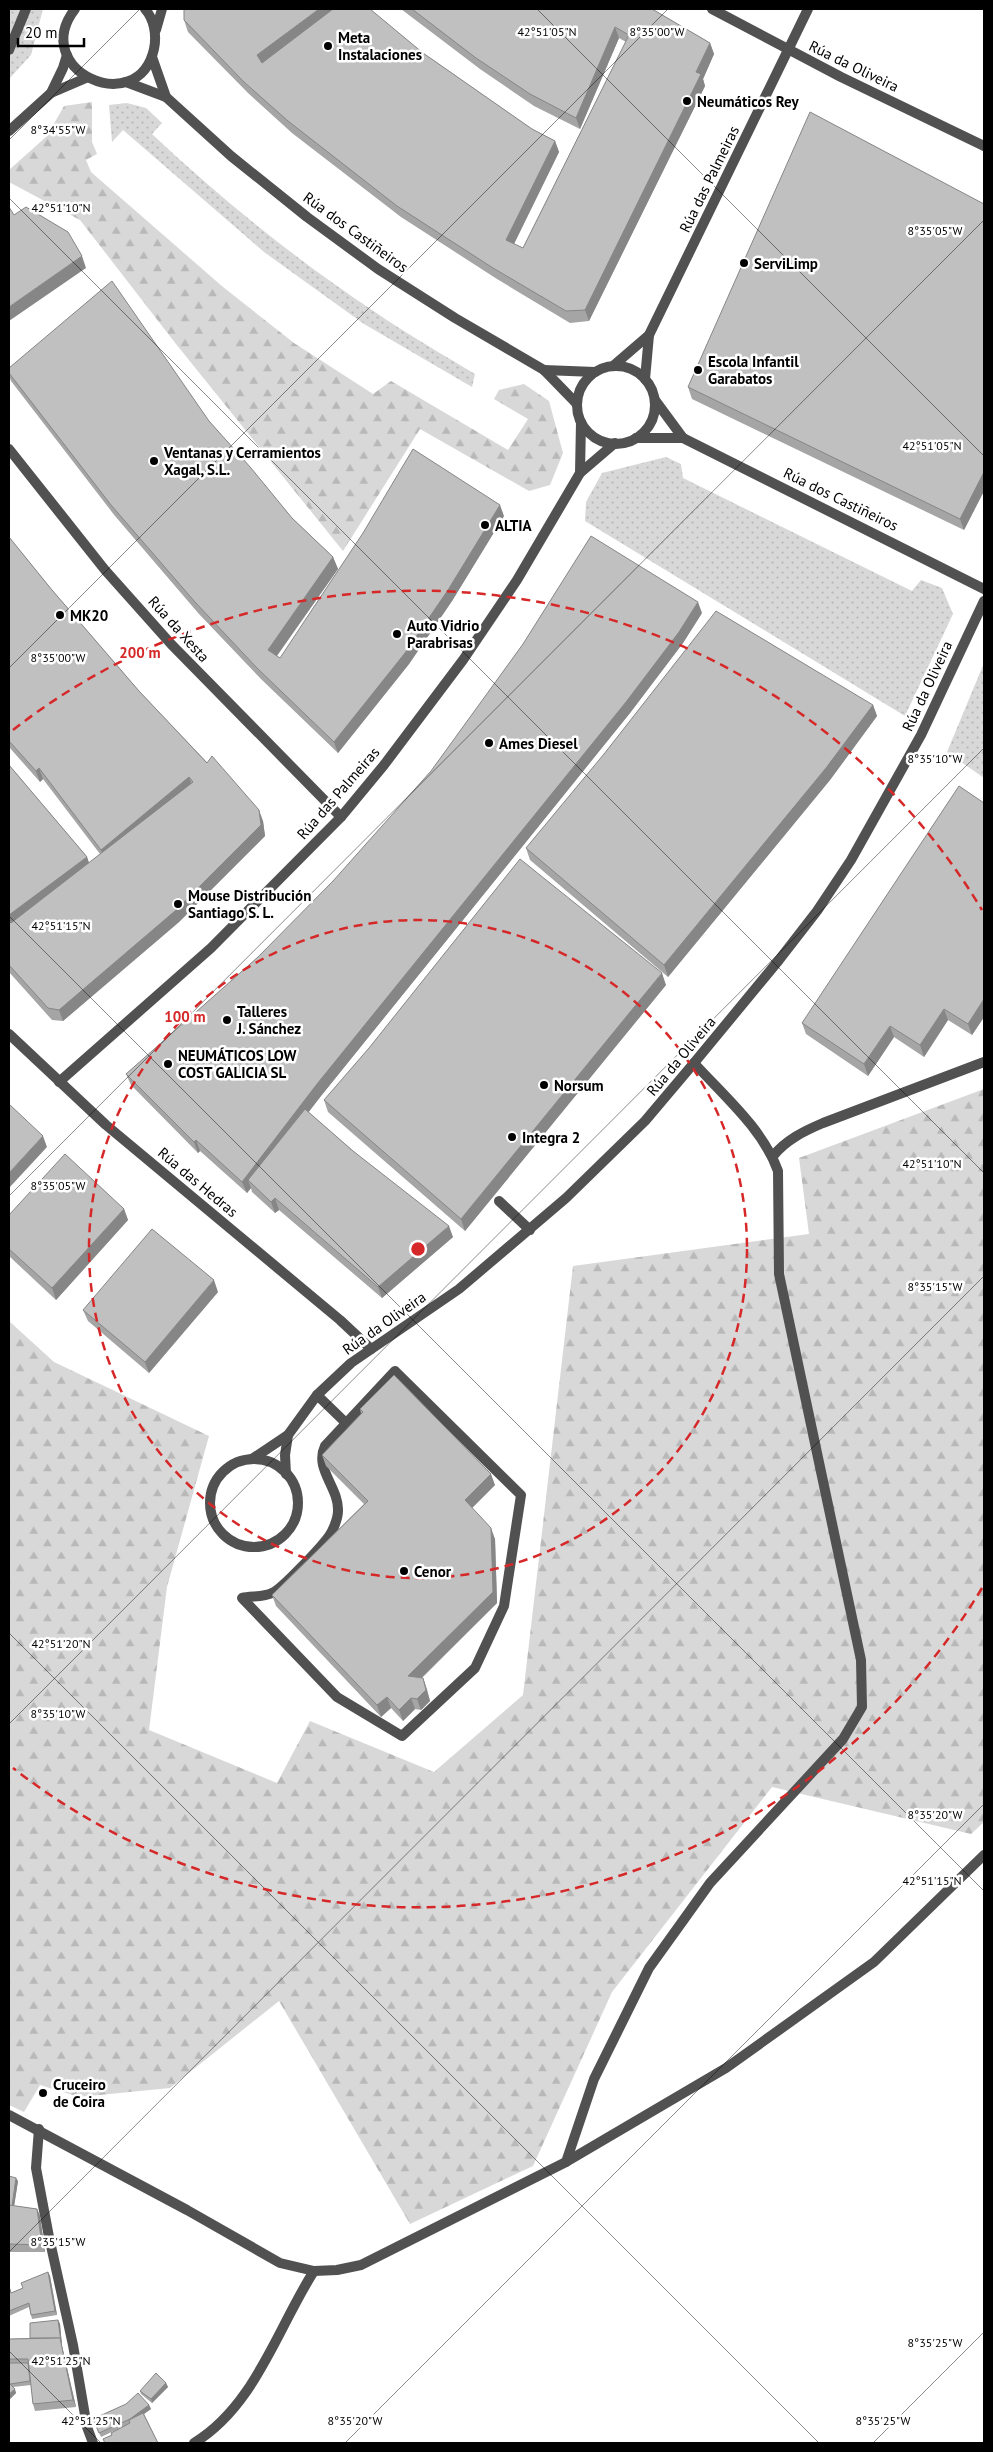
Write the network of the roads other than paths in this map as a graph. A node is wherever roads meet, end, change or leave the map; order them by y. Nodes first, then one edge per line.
1 (26, 9) edge
2 (75, 9) edge
3 (145, 9) edge
4 (162, 9) edge
5 (712, 9) edge
6 (808, 9) edge
7 (155, 33) junction
8 (9, 50) edge
9 (789, 50) junction
10 (67, 55) junction
11 (152, 57) junction
12 (86, 78) junction
13 (126, 82) junction
14 (51, 93) junction
15 (166, 96) junction
16 (9, 130) edge
17 (984, 146) edge
18 (649, 335) junction
19 (613, 366) junction
20 (544, 370) junction
21 (595, 372) junction
22 (645, 379) junction
23 (655, 400) junction
24 (578, 404) junction
25 (581, 421) junction
26 (636, 438) junction
27 (683, 438) junction
28 (615, 443) junction
29 (9, 449) edge
30 (580, 473) junction
31 (984, 589) edge
32 (984, 601) edge
33 (341, 817) junction
34 (9, 1034) edge
35 (984, 1062) edge
36 (694, 1063) junction
37 (59, 1082) junction
38 (773, 1156) junction
39 (499, 1201) dead end
40 (530, 1230) junction
41 (371, 1348) junction
42 (317, 1395) junction
43 (346, 1423) junction
44 (288, 1436) junction
45 (252, 1459) junction
46 (286, 1474) junction
47 (984, 1854) edge
48 (9, 2115) edge
49 (39, 2129) junction
50 (566, 2162) junction
51 (314, 2272) junction
52 (93, 2443) edge
53 (194, 2443) edge

1 - 8 street
2 - 10 street
3 - 7 street
4 - 7 street
5 - 9 street, Rúa da Oliveira
6 - 9 street, Rúa das Palmeiras
7 - 11 street
9 - 17 street, Rúa da Oliveira
9 - 18 street, Rúa das Palmeiras
10 - 12 street
10 - 14 street
11 - 13 street
11 - 15 street, Rúa dos Castiñeiros
12 - 13 street
12 - 14 street
13 - 15 street, Rúa dos Castiñeiros
14 - 16 street
15 - 20 street, Rúa dos Castiñeiros
18 - 19 street, Rúa das Palmeiras
18 - 22 street, Rúa das Palmeiras
19 - 21 street
19 - 22 street
20 - 21 street, Rúa dos Castiñeiros
20 - 24 street, Rúa dos Castiñeiros
21 - 24 street
22 - 23 street
23 - 26 street
23 - 27 street, Rúa dos Castiñeiros
24 - 25 street
25 - 28 street
25 - 30 street, Rúa das Palmeiras
26 - 27 street, Rúa dos Castiñeiros
26 - 28 street
27 - 31 street, Rúa dos Castiñeiros
28 - 30 street, Rúa das Palmeiras
29 - 33 street, Rúa da Xesta
30 - 33 street, Rúa das Palmeiras
32 - 36 street, Rúa da Oliveira
33 - 37 street, Rúa das Palmeiras
34 - 37 street, Rúa das Hedras
35 - 38 street
36 - 38 street
36 - 40 street, Rúa da Oliveira
37 - 41 street, Rúa das Hedras
38 - 50 street
39 - 40 street
40 - 41 street, Rúa da Oliveira
41 - 42 street, Rúa da Oliveira
42 - 43 street
42 - 44 street, Rúa da Oliveira
43 - 43 street
44 - 45 street, Rúa da Oliveira
44 - 46 street, Rúa da Oliveira
45 - 46 street
45 - 46 street, Rúa da Oliveira
47 - 50 street
48 - 49 street
49 - 51 street
49 - 52 street
50 - 51 street
51 - 53 street

